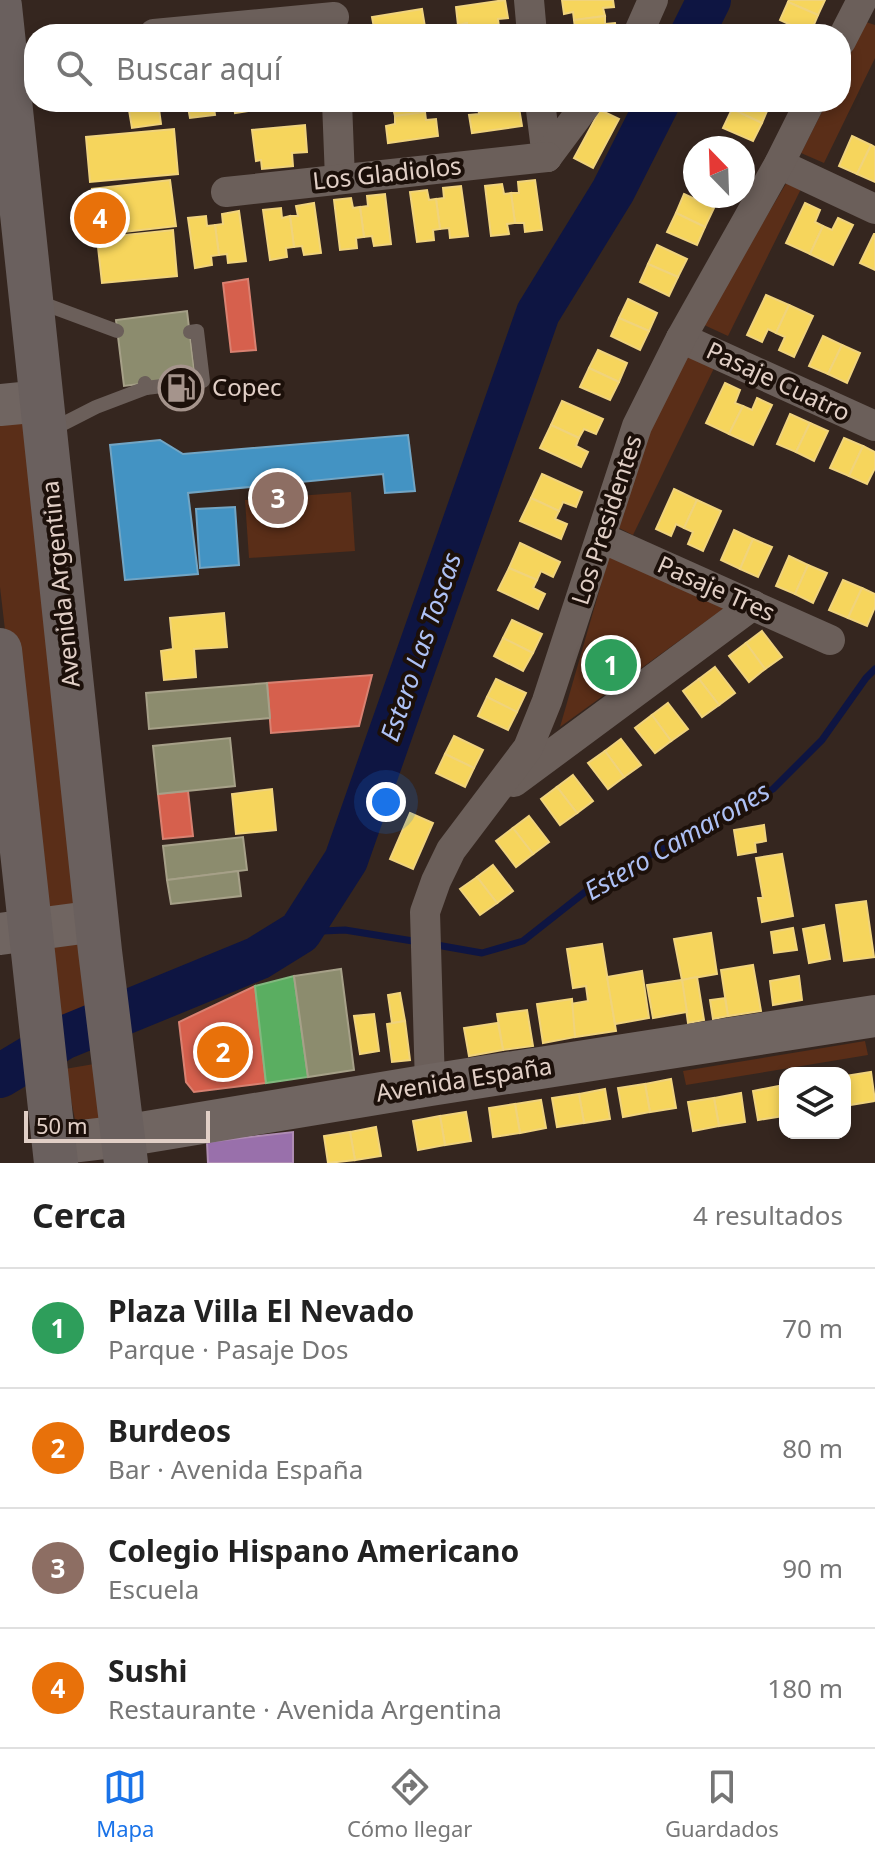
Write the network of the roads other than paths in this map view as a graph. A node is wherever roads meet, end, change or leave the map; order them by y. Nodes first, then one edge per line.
1 (529, 0) edge
2 (653, 0) edge
3 (0, 6) edge
4 (865, 7) edge
5 (334, 17) edge
6 (260, 24) edge
7 (531, 24) edge
8 (642, 24) edge
9 (851, 27) edge
10 (19, 48) edge
11 (337, 112) edge
12 (541, 112) edge
13 (581, 112) edge
14 (805, 112) edge
15 (547, 157) junction
16 (779, 164) junction
17 (340, 179) junction
18 (226, 192) dead end
19 (875, 209) edge
20 (31, 299) junction
21 (117, 331) dead end
22 (190, 332) dead end
23 (681, 338) junction
24 (29, 413) edge
25 (875, 426) edge
26 (602, 538) junction
27 (753, 605) junction
28 (830, 640) dead end
29 (0, 650) edge
30 (490, 800) junction
31 (97, 921) junction
32 (15, 933) edge
33 (875, 1016) edge
34 (430, 1085) junction
35 (122, 1133) edge
36 (53, 1136) edge

1 - 7 street
2 - 8 street
3 - 10 main road, Avenida Argentina
4 - 9 street
5 - 6 street
10 - 20 main road, Avenida Argentina
11 - 17 street
12 - 15 street
13 - 15 street
14 - 16 street, Los Presidentes
15 - 17 street, Los Gladiolos
16 - 19 street
16 - 23 street, Los Presidentes
17 - 18 street, Los Gladiolos
20 - 21 lane
20 - 24 main road, Avenida Argentina
22 - 24 lane
23 - 25 street, Pasaje Cuatro
23 - 26 street, Los Presidentes
24 - 31 main road, Avenida Argentina
26 - 27 street, Pasaje Tres
26 - 30 street, Los Presidentes
27 - 28 street, Pasaje Tres
27 - 30 street
29 - 32 main road
30 - 34 street, Los Presidentes
31 - 32 street
31 - 35 main road, Avenida Argentina
32 - 36 main road
33 - 34 street, Avenida España
34 - 35 street, Avenida España
35 - 36 street, Avenida España

